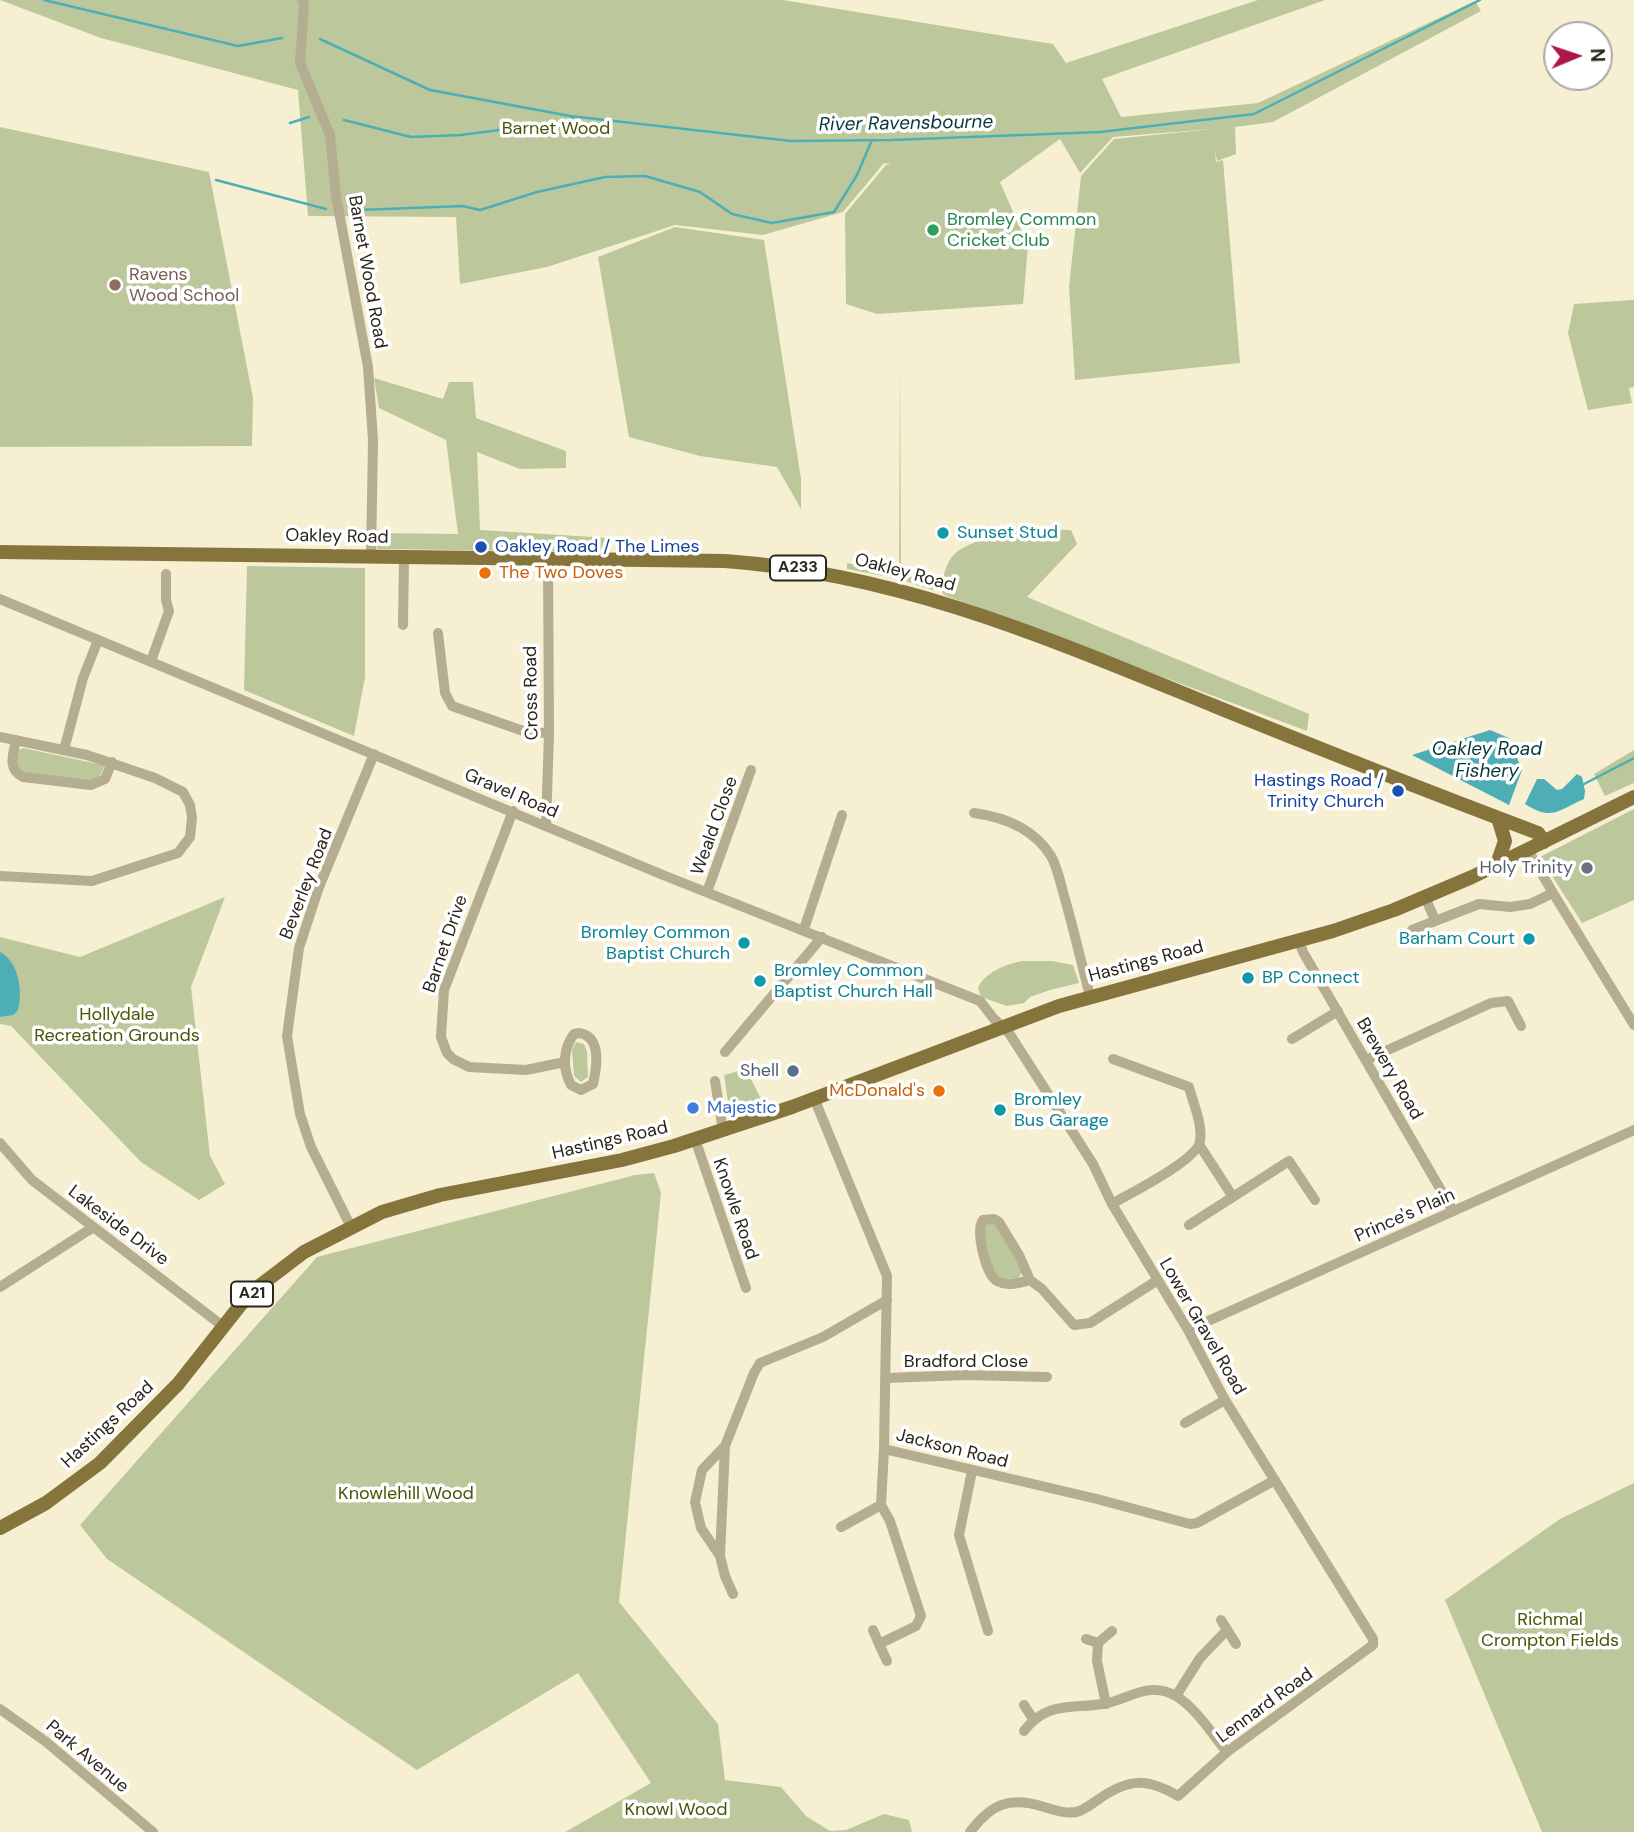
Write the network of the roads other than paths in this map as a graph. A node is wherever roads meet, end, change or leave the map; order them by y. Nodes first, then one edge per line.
1 (302, 0) edge
2 (0, 552) edge
3 (371, 557) junction
4 (404, 558) junction
5 (548, 559) junction
6 (166, 574) dead end
7 (0, 599) edge
8 (403, 625) dead end
9 (438, 633) dead end
10 (98, 640) junction
11 (151, 661) junction
12 (549, 733) junction
13 (0, 737) edge
14 (16, 740) junction
15 (64, 750) junction
16 (373, 754) junction
17 (111, 762) junction
18 (751, 770) dead end
19 (1634, 797) edge
20 (513, 811) junction
21 (974, 813) dead end
22 (842, 815) dead end
23 (1498, 818) junction
24 (546, 826) junction
25 (1544, 842) junction
26 (1528, 850) junction
27 (1497, 864) junction
28 (0, 876) edge
29 (708, 892) junction
30 (1553, 893) junction
31 (1425, 897) junction
32 (1435, 920) junction
33 (804, 929) junction
34 (1412, 930) dead end
35 (822, 937) junction
36 (1300, 941) junction
37 (1090, 996) junction
38 (1338, 1011) junction
39 (998, 1022) junction
40 (1521, 1026) dead end
41 (1634, 1026) edge
42 (1292, 1039) dead end
43 (725, 1052) dead end
44 (1114, 1059) dead end
45 (1366, 1060) junction
46 (565, 1062) junction
47 (715, 1081) dead end
48 (814, 1098) junction
49 (1634, 1130) edge
50 (723, 1131) junction
51 (695, 1139) junction
52 (0, 1143) edge
53 (1200, 1146) junction
54 (1233, 1197) junction
55 (1315, 1200) dead end
56 (1112, 1204) junction
57 (1453, 1211) junction
58 (1189, 1225) dead end
59 (351, 1227) junction
60 (92, 1228) junction
61 (18, 1275) junction
62 (0, 1278) edge
63 (1030, 1280) junction
64 (1158, 1280) junction
65 (0, 1287) edge
66 (746, 1289) dead end
67 (887, 1300) junction
68 (224, 1327) junction
69 (1188, 1330) junction
70 (1046, 1377) dead end
71 (886, 1378) junction
72 (1225, 1400) junction
73 (1185, 1423) dead end
74 (725, 1447) junction
75 (884, 1449) junction
76 (972, 1471) junction
77 (1276, 1479) junction
78 (881, 1505) junction
79 (2, 1523) edge
80 (841, 1527) dead end
81 (720, 1556) junction
82 (733, 1594) dead end
83 (1221, 1620) dead end
84 (873, 1630) dead end
85 (1227, 1630) junction
86 (988, 1631) dead end
87 (1112, 1631) dead end
88 (1086, 1639) dead end
89 (1098, 1643) junction
90 (879, 1644) junction
91 (1236, 1644) dead end
92 (1373, 1645) joint
93 (887, 1661) dead end
94 (1176, 1696) junction
95 (1106, 1704) junction
96 (1024, 1705) dead end
97 (0, 1709) edge
98 (1033, 1719) junction
99 (1024, 1731) dead end
100 (1227, 1752) junction
101 (153, 1832) edge
102 (970, 1832) edge

1 - 3 street, Barnet Wood Road
2 - 3 main road, Oakley Road / A233
3 - 4 main road, Oakley Road / A233
4 - 5 main road, Oakley Road / A233
4 - 8 street
5 - 12 street, Cross Road
5 - 23 main road, Oakley Road / A233
6 - 11 street
7 - 10 street, Gravel Road
9 - 12 street
10 - 11 street, Gravel Road
10 - 15 street
11 - 16 street, Gravel Road
12 - 24 street, Cross Road
13 - 14 street
14 - 15 street
14 - 17 street
15 - 17 street
16 - 20 street, Gravel Road
16 - 59 street, Beverley Road
17 - 28 street
18 - 29 street, Weald Close
19 - 25 main road, A21
20 - 24 street, Gravel Road
20 - 46 street, Barnet Drive
21 - 37 street
22 - 33 street
23 - 25 main road, Oakley Road / A233
23 - 27 main road
24 - 29 street, Gravel Road
25 - 26 main road, Hastings Road / A21
26 - 27 main road, Hastings Road / A21
26 - 30 street
27 - 31 main road, Hastings Road / A21
29 - 33 street, Gravel Road
30 - 32 street
30 - 41 street
31 - 32 street
31 - 36 main road, Hastings Road / A21
32 - 34 street
33 - 35 street, Gravel Road
35 - 39 street, Gravel Road
35 - 43 street
36 - 37 main road, Hastings Road / A21
36 - 38 street, Brewery Road
37 - 39 main road, Hastings Road / A21
38 - 42 street
38 - 45 street, Brewery Road
39 - 48 main road, Hastings Road / A21
39 - 56 street, Lower Gravel Road
40 - 45 street
44 - 53 street
45 - 57 street, Brewery Road
46 - 46 street
47 - 50 street
48 - 50 main road, Hastings Road / A21
48 - 67 street, Jackson Road
49 - 57 street, Prince's Plain
50 - 51 main road, Hastings Road / A21
51 - 59 main road, Hastings Road / A21
51 - 66 street, Knowle Road
52 - 60 street, Lakeside Drive
53 - 54 street
53 - 56 street
54 - 55 street
54 - 58 street
56 - 64 street, Lower Gravel Road
57 - 69 street, Prince's Plain
59 - 68 main road, Hastings Road / A21
60 - 61 street
60 - 68 street, Lakeside Drive
61 - 62 street
61 - 65 street
63 - 63 street
63 - 64 street
64 - 69 street, Lower Gravel Road
67 - 71 street, Jackson Road
67 - 74 street
68 - 79 main road, Hastings Road / A21
69 - 72 street, Lower Gravel Road
70 - 71 street, Bradford Close
71 - 75 street, Jackson Road
72 - 73 street
72 - 77 street, Lower Gravel Road
74 - 81 street
74 - 81 street
75 - 76 street, Jackson Road
75 - 78 street
76 - 77 street, Jackson Road
76 - 86 street
77 - 92 street, Lower Gravel Road
78 - 80 street
78 - 90 street
81 - 82 street
83 - 85 street
84 - 90 street
85 - 91 street
85 - 94 street
87 - 89 street
88 - 89 street
89 - 95 street
90 - 93 street
92 - 100 street, Lennard Road
94 - 95 street
94 - 100 street
95 - 98 street
96 - 98 street
97 - 101 street, Park Avenue
98 - 99 street
100 - 102 street, Lennard Road

